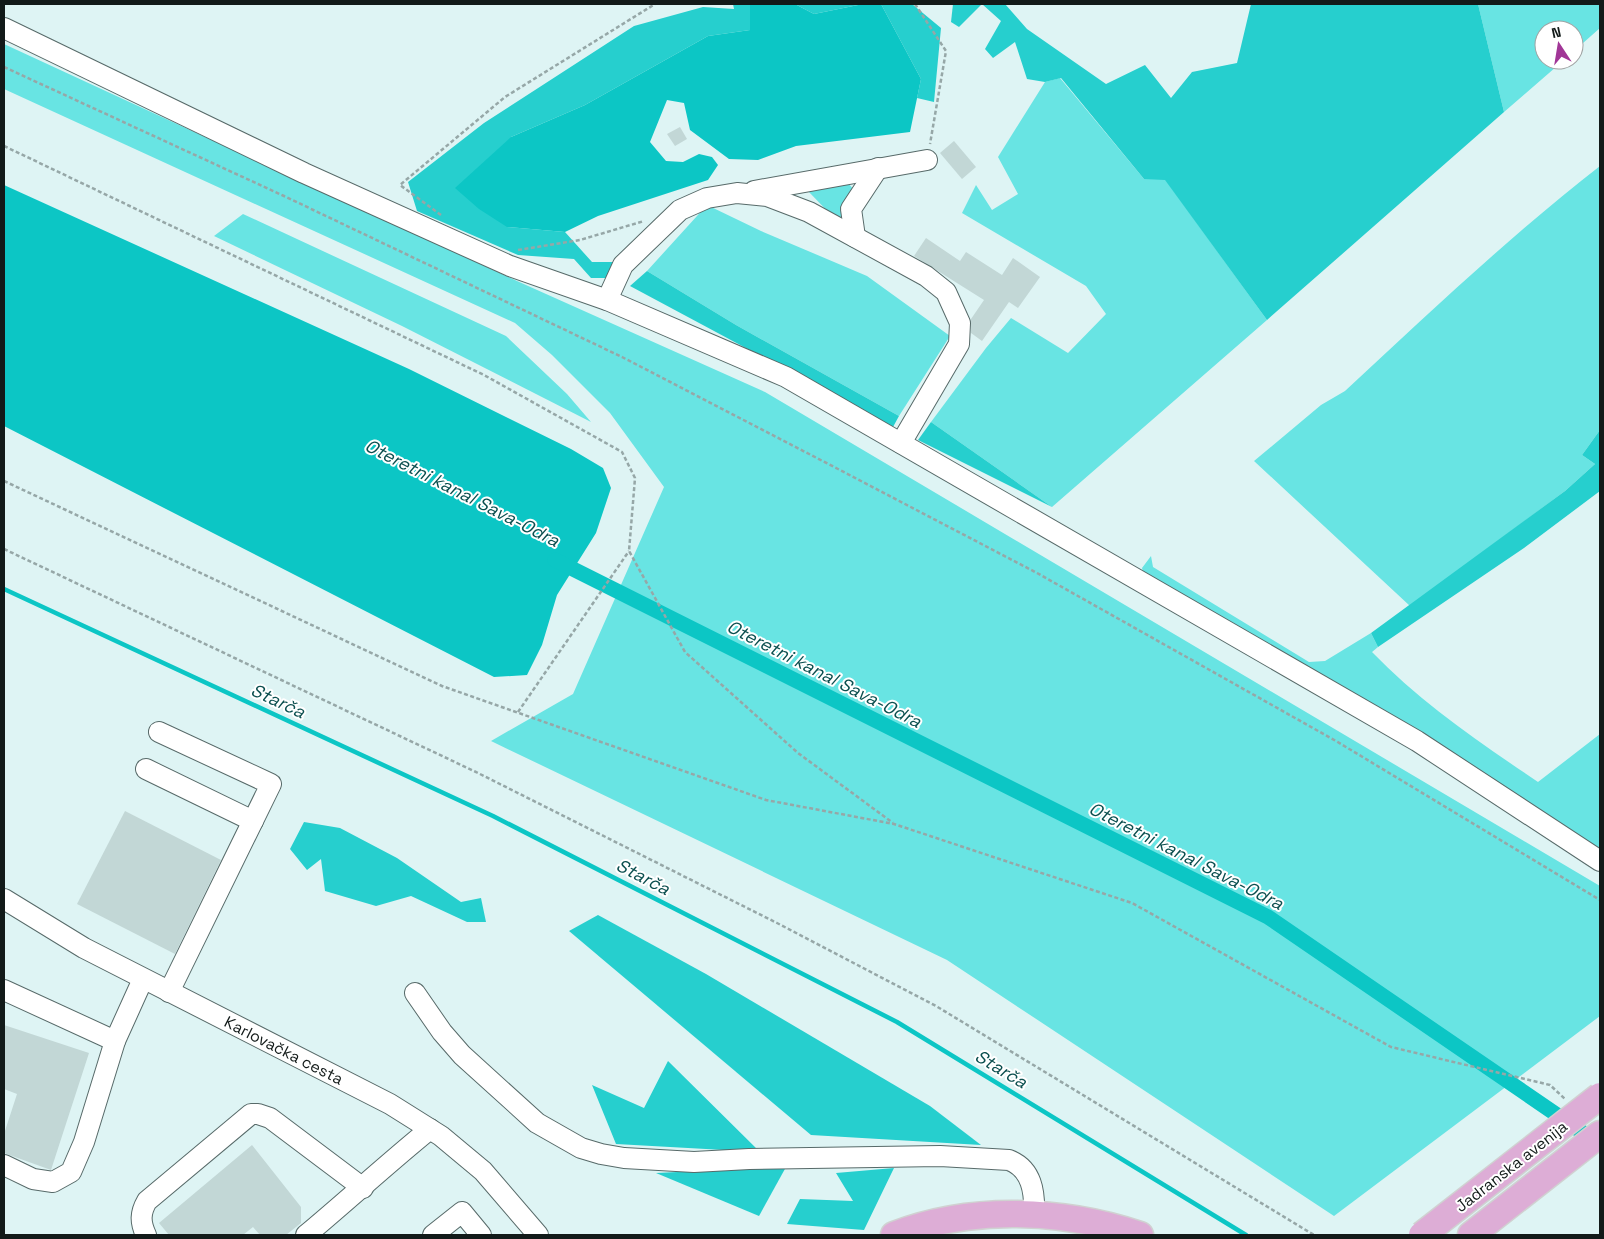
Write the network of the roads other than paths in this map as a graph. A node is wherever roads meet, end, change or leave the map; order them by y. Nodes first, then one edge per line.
1 (4, 28) edge
2 (927, 160) road end
3 (878, 168) junction
4 (738, 194) junction
5 (855, 237) junction
6 (607, 300) junction
7 (900, 443) junction
8 (159, 732) dead end
9 (146, 769) dead end
10 (253, 821) junction
11 (1600, 861) edge
12 (4, 899) edge
13 (142, 979) junction
14 (4, 990) edge
15 (169, 992) junction
16 (415, 993) dead end
17 (115, 1042) junction
18 (1600, 1096) edge
19 (430, 1129) junction
20 (1600, 1134) edge
21 (4, 1165) edge
22 (363, 1188) junction
23 (1034, 1215) junction
24 (146, 1235) edge
25 (306, 1235) edge
26 (433, 1235) edge
27 (481, 1235) edge
28 (538, 1235) edge
29 (894, 1235) edge
30 (1140, 1235) edge
31 (1422, 1235) edge
32 (1471, 1235) edge

1 - 6 street
2 - 3 street
3 - 4 street
3 - 5 street
4 - 5 street
4 - 6 street
5 - 7 street
6 - 7 street
7 - 11 street
8 - 10 street
9 - 10 street
10 - 15 street
12 - 13 street, Karlovačka cesta
13 - 15 street, Karlovačka cesta
13 - 17 street
14 - 17 street
15 - 19 street, Karlovačka cesta
16 - 23 street
17 - 21 street
18 - 31 main road, Jadranska avenija, bridge
19 - 22 street
19 - 28 street, Karlovačka cesta
20 - 32 main road, Jadranska avenija
22 - 24 street
22 - 25 street
23 - 29 main road
23 - 30 main road
26 - 27 street

